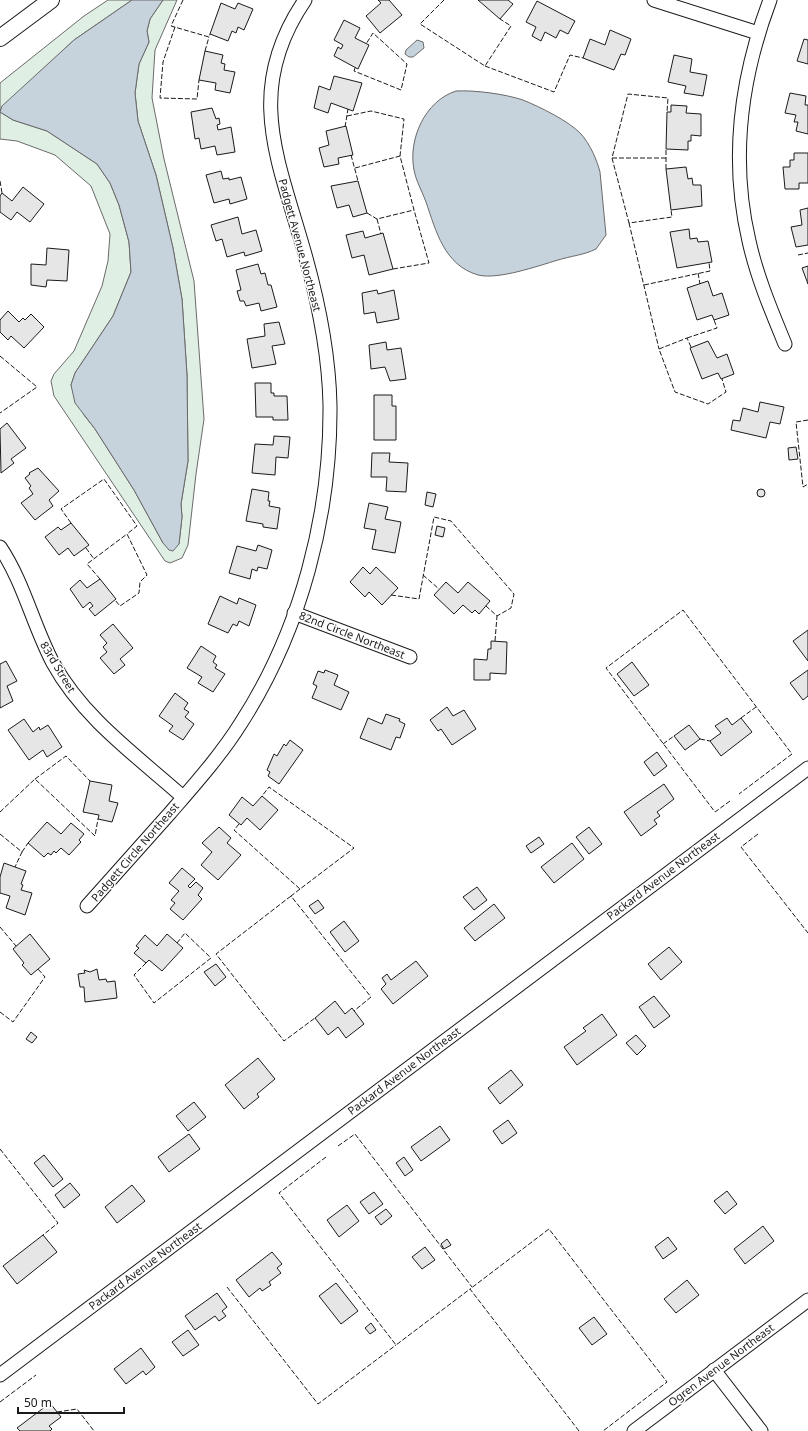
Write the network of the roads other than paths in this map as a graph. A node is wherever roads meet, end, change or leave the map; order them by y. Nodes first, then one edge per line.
1 (51, 0) edge
2 (305, 0) edge
3 (654, 0) edge
4 (770, 0) edge
5 (758, 33) junction
6 (0, 38) edge
7 (786, 344) dead end
8 (0, 547) edge
9 (294, 613) junction
10 (410, 657) dead end
11 (808, 768) edge
12 (183, 797) junction
13 (87, 906) dead end
14 (808, 1300) edge
15 (714, 1370) junction
16 (0, 1375) edge
17 (634, 1431) edge
18 (761, 1431) edge

1 - 6 street
2 - 9 street, Padgett Avenue Northeast
3 - 5 street
4 - 5 street
5 - 7 street
8 - 12 street, 83rd Street
9 - 10 street, 82nd Circle Northeast
9 - 12 street, Padgett Avenue Northeast
11 - 16 street, Packard Avenue Northeast
12 - 13 street, Padgett Circle Northeast
14 - 15 street, Ogren Avenue Northeast
15 - 17 street, Ogren Avenue Northeast
15 - 18 street

